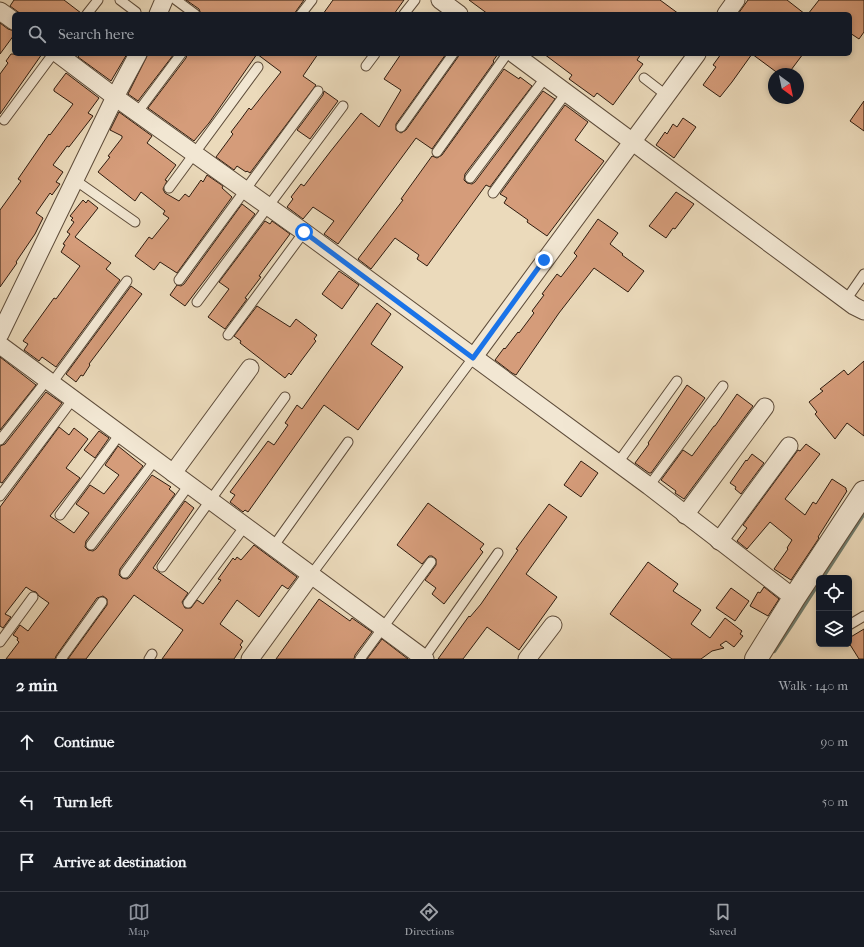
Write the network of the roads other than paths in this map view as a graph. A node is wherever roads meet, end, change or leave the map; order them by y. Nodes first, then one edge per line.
1 (98, 0) edge
2 (120, 0) edge
3 (164, 0) edge
4 (176, 0) edge
5 (312, 0) edge
6 (414, 0) edge
7 (440, 0) edge
8 (736, 0) edge
9 (0, 11) edge
10 (89, 12) edge
11 (136, 12) dead end
12 (159, 12) edge
13 (192, 12) edge
14 (303, 12) edge
15 (405, 12) edge
16 (456, 12) edge
17 (727, 12) edge
18 (12, 20) edge
19 (52, 56) edge
20 (61, 56) edge
21 (137, 56) edge
22 (180, 56) edge
23 (374, 56) edge
24 (452, 56) edge
25 (506, 56) edge
26 (517, 56) edge
27 (695, 56) edge
28 (366, 66) dead end
29 (258, 67) dead end
30 (545, 78) junction
31 (644, 78) dead end
32 (318, 91) dead end
33 (566, 93) junction
34 (666, 95) junction
35 (115, 97) junction
36 (342, 106) dead end
37 (137, 113) junction
38 (4, 120) dead end
39 (400, 127) dead end
40 (633, 142) junction
41 (437, 152) dead end
42 (194, 154) junction
43 (470, 178) dead end
44 (75, 180) junction
45 (169, 188) dead end
46 (245, 190) junction
47 (493, 193) dead end
48 (268, 206) junction
49 (135, 222) dead end
50 (304, 232) junction
51 (864, 274) edge
52 (179, 280) dead end
53 (127, 281) dead end
54 (846, 300) junction
55 (197, 302) dead end
56 (864, 311) edge
57 (0, 334) edge
58 (228, 335) dead end
59 (0, 345) edge
60 (473, 358) junction
61 (250, 368) dead end
62 (50, 381) junction
63 (677, 381) dead end
64 (723, 386) dead end
65 (285, 397) dead end
66 (73, 398) junction
67 (765, 407) dead end
68 (120, 434) junction
69 (0, 440) edge
70 (348, 442) dead end
71 (789, 446) dead end
72 (155, 460) junction
73 (617, 464) junction
74 (173, 472) junction
75 (190, 485) junction
76 (649, 486) junction
77 (864, 492) edge
78 (0, 496) edge
79 (210, 500) junction
80 (60, 514) dead end
81 (685, 515) junction
82 (245, 526) junction
83 (719, 541) junction
84 (91, 545) dead end
85 (273, 547) junction
86 (498, 553) dead end
87 (431, 562) dead end
88 (162, 567) dead end
89 (125, 573) dead end
90 (311, 575) junction
91 (33, 596) dead end
92 (794, 598) junction
93 (102, 602) dead end
94 (188, 603) dead end
95 (864, 616) edge
96 (852, 623) edge
97 (553, 625) dead end
98 (383, 628) junction
99 (0, 642) edge
100 (61, 659) edge
101 (250, 659) edge
102 (360, 659) edge
103 (424, 659) edge
104 (527, 659) edge
105 (756, 659) edge

1 - 10 lane
2 - 11 lane
3 - 12 street
4 - 13 lane
5 - 14 lane
6 - 15 lane
7 - 16 street
8 - 17 street
9 - 18 street
19 - 38 lane
20 - 35 street
21 - 35 street
22 - 37 lane
23 - 28 lane
24 - 39 lane
25 - 41 lane
26 - 30 street
27 - 34 street
29 - 42 lane
30 - 33 street
30 - 43 lane
31 - 34 lane
32 - 46 lane
33 - 40 street
33 - 47 lane
34 - 40 street
35 - 37 street
35 - 44 street
36 - 48 lane
37 - 42 street
40 - 54 street
40 - 60 street
42 - 45 lane
42 - 46 street
44 - 49 lane
44 - 57 street
46 - 48 street
46 - 52 lane
48 - 50 street
48 - 55 lane
50 - 58 lane
50 - 60 street
51 - 54 lane
53 - 62 lane
54 - 56 street
59 - 62 street
60 - 73 street
60 - 90 lane
61 - 74 street
62 - 66 street
62 - 69 lane
63 - 73 lane
64 - 76 lane
65 - 79 lane
66 - 68 street
66 - 78 lane
67 - 81 street
68 - 72 street
68 - 80 lane
70 - 85 lane
71 - 83 street
72 - 74 street
72 - 84 lane
73 - 76 street
74 - 75 street
75 - 79 street
75 - 89 lane
76 - 81 street
77 - 92 street
79 - 82 street
79 - 88 lane
81 - 83 street
82 - 85 street
82 - 94 lane
83 - 92 street
85 - 90 street
86 - 103 lane
87 - 98 lane
90 - 98 street
90 - 101 street
91 - 99 lane
92 - 105 street
93 - 100 lane
95 - 96 lane
97 - 104 street
98 - 102 lane
98 - 103 street

